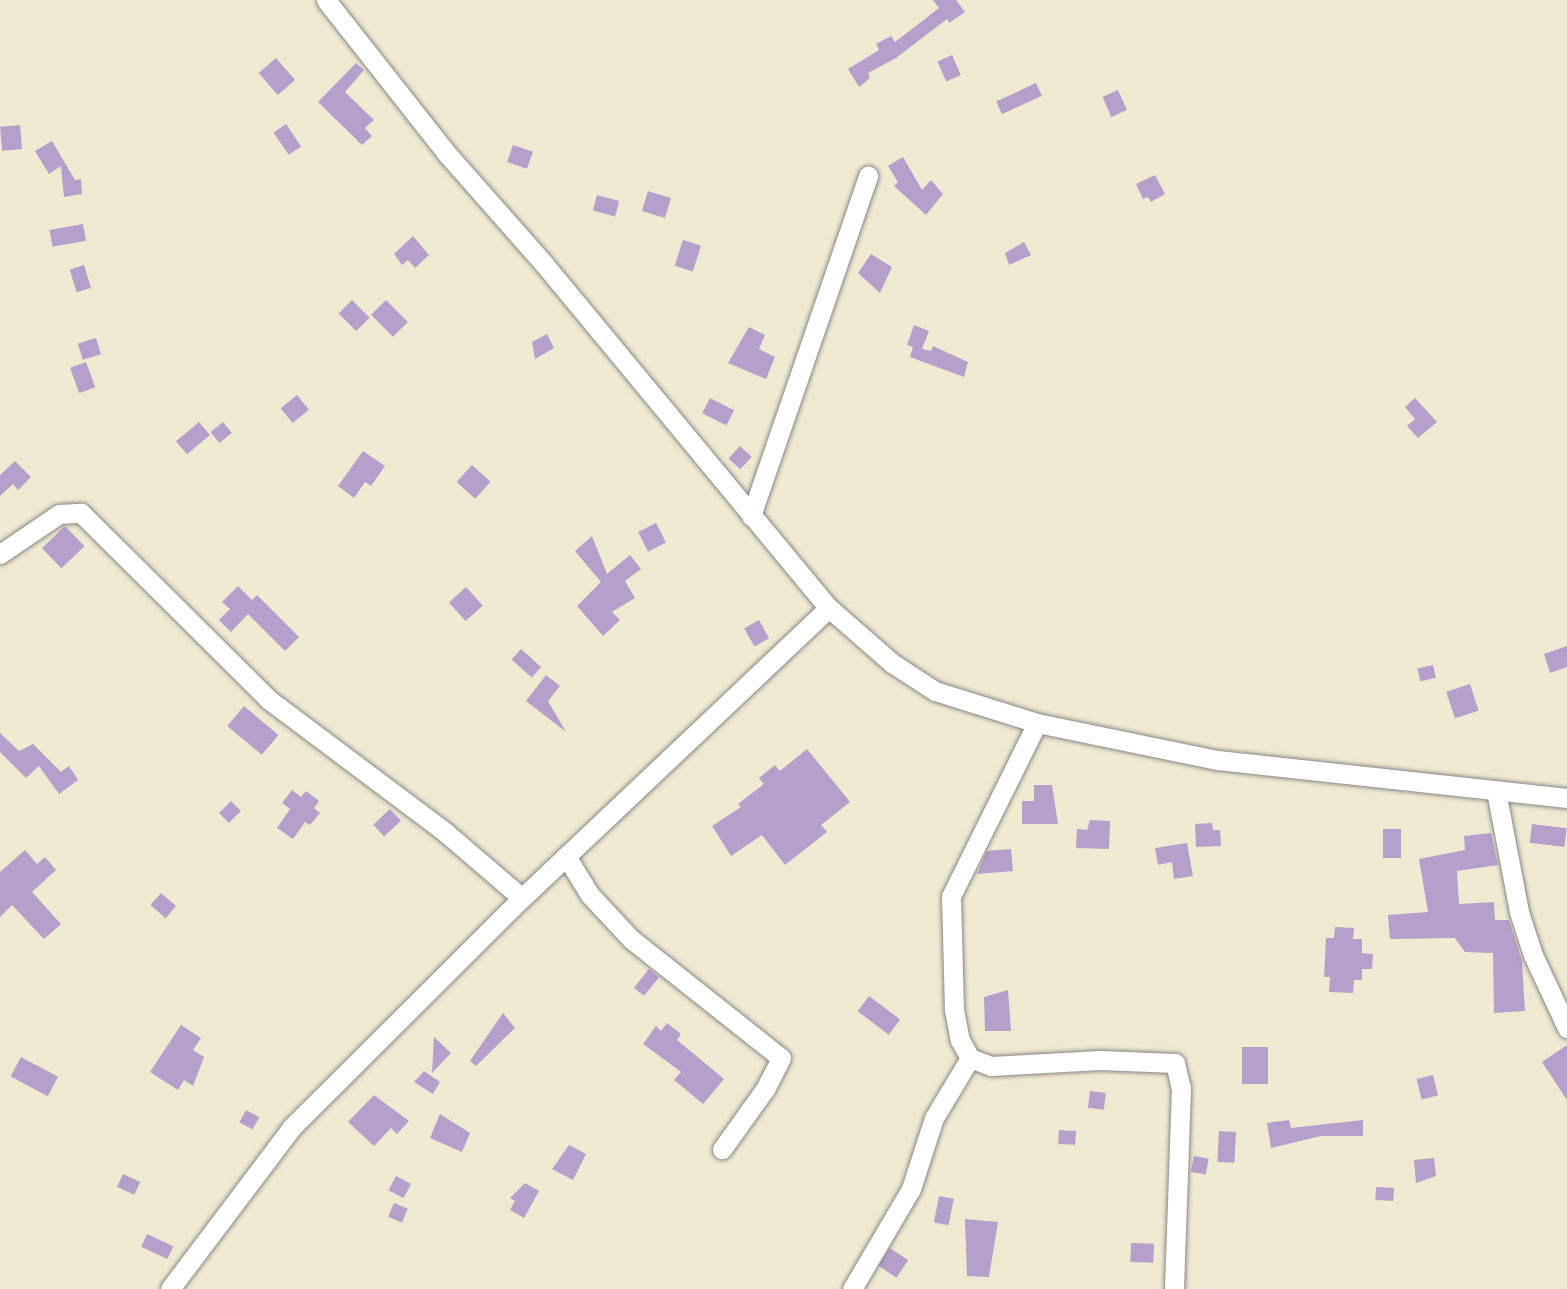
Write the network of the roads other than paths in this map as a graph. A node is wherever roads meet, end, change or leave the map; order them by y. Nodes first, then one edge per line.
1 (326, 0) edge
2 (868, 176) dead end
3 (751, 516) junction
4 (0, 554) edge
5 (829, 608) junction
6 (1037, 723) junction
7 (1496, 791) junction
8 (1567, 798) edge
9 (566, 856) junction
10 (522, 898) junction
11 (1567, 1028) edge
12 (970, 1058) junction
13 (722, 1149) dead end
14 (170, 1289) edge
15 (852, 1289) edge
16 (1174, 1289) edge

1 - 3 street
2 - 3 street
3 - 5 street
4 - 10 street
5 - 6 street
5 - 9 street
6 - 7 street
6 - 12 street
7 - 8 street
7 - 11 street
9 - 10 street
9 - 13 street
10 - 14 street
12 - 15 street
12 - 16 street

